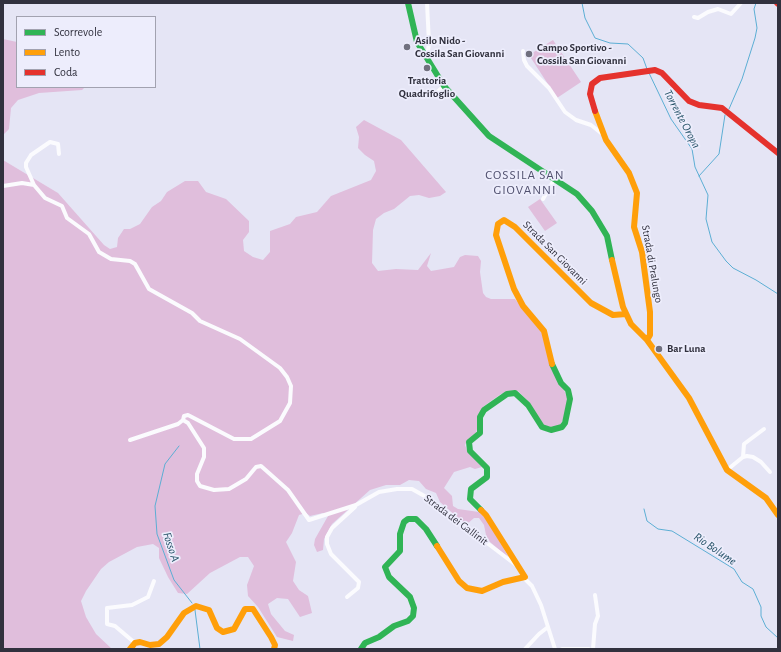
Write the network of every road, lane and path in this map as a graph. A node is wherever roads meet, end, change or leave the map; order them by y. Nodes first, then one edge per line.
1 (408, 3) edge
2 (426, 3) edge
3 (741, 3) edge
4 (694, 17) dead end
5 (523, 52) dead end
6 (426, 59) junction
7 (444, 86) junction
8 (436, 93) dead end
9 (606, 140) junction
10 (778, 153) edge
11 (59, 154) dead end
12 (555, 178) junction
13 (34, 185) junction
14 (3, 186) edge
15 (543, 199) dead end
16 (626, 314) junction
17 (647, 340) junction
18 (182, 420) junction
19 (764, 429) dead end
20 (130, 440) dead end
21 (743, 457) junction
22 (727, 470) junction
23 (770, 472) dead end
24 (356, 505) junction
25 (778, 515) edge
26 (517, 566) junction
27 (524, 578) junction
28 (154, 581) dead end
29 (595, 595) dead end
30 (347, 597) dead end
31 (548, 627) junction
32 (135, 643) junction
33 (130, 649) edge
34 (274, 649) edge
35 (361, 649) edge
36 (525, 649) edge
37 (555, 649) edge
38 (562, 649) edge
39 (589, 649) edge
40 (593, 649) edge

1 - 6 street
2 - 6 street
3 - 4 street
5 - 9 street
6 - 7 street
7 - 8 street
7 - 12 street
9 - 10 street, Strada di Pralungo
9 - 17 street, Strada di Pralungo
11 - 13 street
12 - 15 street
12 - 16 street
13 - 14 street
13 - 18 street
16 - 17 street
16 - 26 street, Strada San Giovanni
17 - 22 street
18 - 20 street
18 - 24 street, Strada dei Gallinit
19 - 21 street
21 - 22 street
21 - 23 street
22 - 25 street
24 - 26 street, Strada dei Gallinit
24 - 30 street
26 - 27 street, Strada San Giovanni
27 - 31 street
27 - 35 street
28 - 32 street
29 - 40 street
31 - 36 street
31 - 37 street
32 - 33 street
32 - 34 street
38 - 39 street

